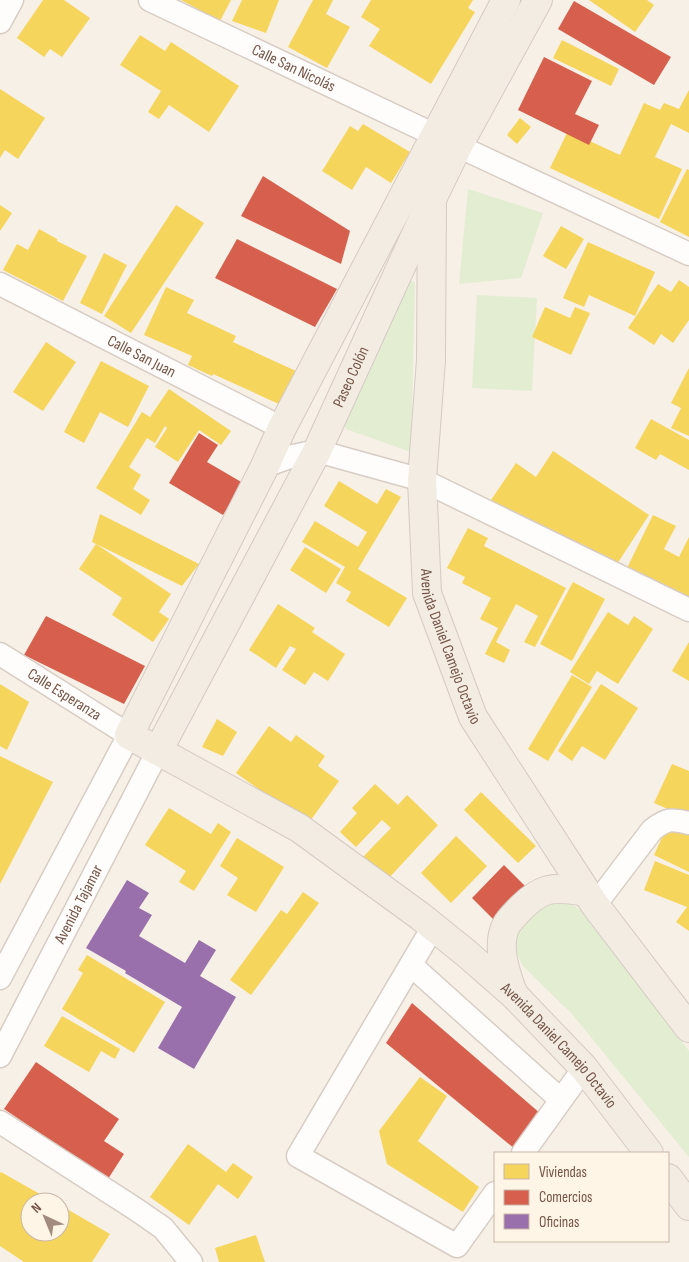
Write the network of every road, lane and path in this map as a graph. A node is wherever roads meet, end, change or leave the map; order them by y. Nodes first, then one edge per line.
1 (12, 0) edge
2 (150, 0) edge
3 (506, 0) edge
4 (538, 0) edge
5 (0, 22) edge
6 (447, 141) junction
7 (432, 199) junction
8 (689, 254) edge
9 (0, 284) edge
10 (282, 428) junction
11 (317, 451) junction
12 (265, 466) junction
13 (422, 480) junction
14 (689, 610) edge
15 (0, 654) edge
16 (129, 735) junction
17 (158, 751) junction
18 (689, 823) edge
19 (590, 898) junction
20 (433, 927) junction
21 (411, 965) junction
22 (0, 978) edge
23 (515, 996) junction
24 (689, 1028) edge
25 (0, 1056) edge
26 (584, 1068) junction
27 (561, 1100) junction
28 (0, 1122) edge
29 (524, 1152) edge
30 (648, 1152) edge
31 (669, 1179) edge
32 (494, 1194) edge
33 (689, 1206) edge
34 (191, 1262) edge

1 - 5 street
2 - 6 street, Calle San Nicolás
3 - 6 main road, Paseo Colón
4 - 6 main road, Paseo Colón
6 - 7 main road, Paseo Colón
6 - 8 street, Calle San Nicolás
6 - 10 main road, Paseo Colón
7 - 11 main road, Paseo Colón
7 - 13 main road, Avenida Daniel Camejo Octavio
9 - 10 street, Calle San Juan
10 - 12 main road, Paseo Colón
11 - 12 street
11 - 13 street
11 - 17 main road, Paseo Colón
12 - 16 main road, Paseo Colón
13 - 14 street
13 - 19 main road, Avenida Daniel Camejo Octavio
15 - 16 street, Calle Esperanza
16 - 17 main road, Avenida Daniel Camejo Octavio
16 - 22 street
17 - 20 main road, Avenida Daniel Camejo Octavio
17 - 25 street, Avenida Tajamar
18 - 19 street
19 - 23 main road
19 - 24 main road, Avenida Daniel Camejo Octavio
20 - 21 street
20 - 23 main road, Avenida Daniel Camejo Octavio
21 - 27 street
21 - 32 street
23 - 26 main road, Avenida Daniel Camejo Octavio
26 - 27 street
26 - 30 main road, Avenida Daniel Camejo Octavio
27 - 29 street
28 - 34 street
31 - 33 main road

